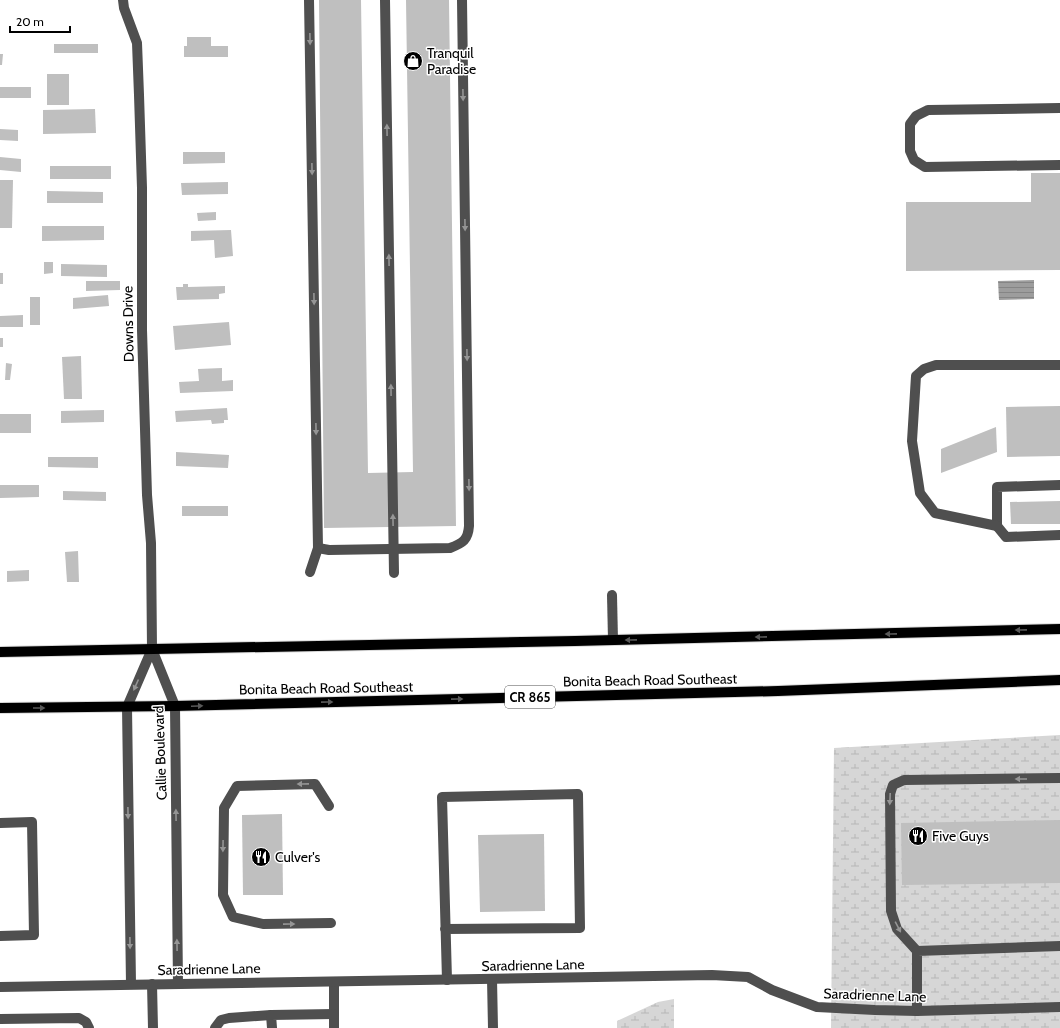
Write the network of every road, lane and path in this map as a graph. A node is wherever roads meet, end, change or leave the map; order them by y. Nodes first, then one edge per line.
1 (122, 0) edge
2 (309, 0) edge
3 (385, 0) edge
4 (462, 0) edge
5 (1060, 108) edge
6 (1060, 165) edge
7 (1060, 365) edge
8 (1060, 485) edge
9 (997, 526) junction
10 (1060, 536) edge
11 (318, 548) junction
12 (393, 549) junction
13 (310, 572) dead end
14 (394, 573) dead end
15 (612, 595) dead end
16 (1060, 630) edge
17 (613, 640) junction
18 (152, 649) junction
19 (0, 652) edge
20 (1060, 680) edge
21 (175, 706) junction
22 (127, 707) junction
23 (0, 708) edge
24 (1060, 778) edge
25 (330, 806) dead end
26 (0, 823) edge
27 (331, 923) dead end
28 (445, 929) junction
29 (0, 936) edge
30 (1060, 946) edge
31 (917, 951) junction
32 (492, 979) junction
33 (446, 980) junction
34 (334, 982) junction
35 (131, 984) junction
36 (152, 984) junction
37 (178, 984) junction
38 (0, 987) edge
39 (1060, 1007) edge
40 (917, 1011) junction
41 (334, 1014) junction
42 (271, 1015) junction
43 (0, 1019) edge
44 (35, 1023) edge
45 (89, 1028) edge
46 (153, 1028) edge
47 (215, 1028) edge
48 (272, 1028) edge
49 (334, 1028) edge
50 (493, 1028) edge

1 - 18 street, Downs Drive
2 -> 11 street
12 -> 3 street
4 -> 12 street
5 - 6 street
7 - 9 street
8 - 9 street
9 - 10 street
11 - 12 street
11 - 13 street
12 - 14 street
15 - 17 street
16 -> 17 main road
17 - 18 main road
18 - 19 main road
18 - 21 street, Callie Boulevard
18 -> 22 street, Callie Boulevard
21 -> 20 main road, Bonita Beach Road Southeast / CR 865
21 - 22 main road, Bonita Beach Road Southeast / CR 865
37 -> 21 street, Callie Boulevard
23 -> 22 main road, Bonita Beach Road Southeast / CR 865
22 -> 35 street, Callie Boulevard
24 -> 31 street
25 -> 27 street
26 - 29 street
28 - 28 street
28 - 33 street
30 - 31 street
31 - 40 street
32 - 33 street, Saradrienne Lane
32 - 40 street, Saradrienne Lane
32 - 50 street
33 - 34 street, Saradrienne Lane
34 - 37 street, Saradrienne Lane
34 - 41 street
35 - 36 street, Saradrienne Lane
35 - 38 street, Saradrienne Lane
36 - 37 street, Saradrienne Lane
36 - 46 street
39 - 40 street, Saradrienne Lane
41 - 42 street
41 - 49 street
42 - 47 street
42 - 48 street
43 - 44 street
44 - 45 street

